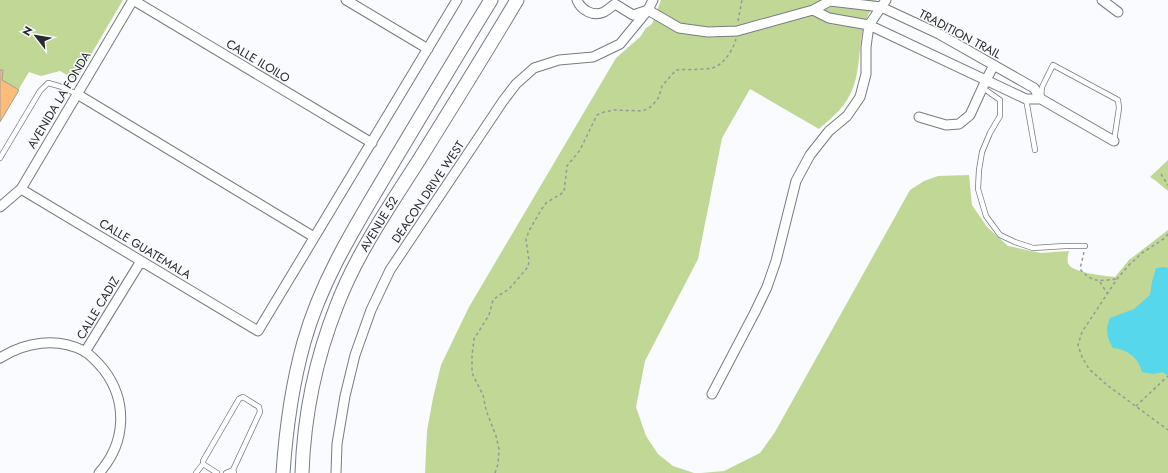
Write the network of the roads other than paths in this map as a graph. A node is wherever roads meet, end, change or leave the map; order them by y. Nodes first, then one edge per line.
1 (133, 0) edge
2 (346, 0) edge
3 (457, 0) edge
4 (491, 0) edge
5 (517, 0) edge
6 (577, 0) edge
7 (647, 0) edge
8 (653, 0) edge
9 (1102, 0) edge
10 (614, 1) edge
11 (884, 4) edge
12 (648, 10) junction
13 (813, 10) junction
14 (1118, 12) dead end
15 (869, 25) junction
16 (428, 49) junction
17 (994, 65) junction
18 (984, 84) junction
19 (77, 94) junction
20 (1026, 99) junction
21 (1041, 99) junction
22 (918, 117) dead end
23 (1114, 141) joint
24 (372, 143) junction
25 (1035, 150) dead end
26 (0, 158) edge
27 (20, 189) junction
28 (0, 208) edge
29 (314, 237) junction
30 (1085, 246) road end
31 (141, 260) junction
32 (85, 352) junction
33 (0, 358) edge
34 (712, 394) dead end
35 (203, 464) junction
36 (234, 471) edge
37 (100, 473) edge
38 (196, 473) edge
39 (217, 473) edge
40 (226, 473) edge
41 (283, 473) edge
42 (302, 473) edge
43 (336, 473) edge

1 - 19 street, AVENIDA LA FONDA
1 - 24 street, CALLE ILOILO
2 - 16 street
3 - 16 street
4 - 41 main road, AVENUE 52
5 - 42 main road, AVENUE 52
6 - 10 street
7 - 12 street
8 - 12 street, DEACON DRIVE WEST
9 - 14 street
10 - 12 street
11 - 13 street, TRADITION TRAIL
11 - 15 street
11 - 17 street, TRADITION TRAIL
12 - 13 street, TRADITION TRAIL
12 - 43 street, DEACON DRIVE WEST
13 - 15 street, TRADITION TRAIL
15 - 18 street, TRADITION TRAIL
15 - 34 street
16 - 24 street
17 - 18 street
17 - 21 street, TRADITION TRAIL
18 - 20 street, TRADITION TRAIL
18 - 22 street
18 - 30 lane
19 - 26 lane
19 - 27 street, AVENIDA LA FONDA
19 - 29 street
20 - 21 street, TRADITION TRAIL
20 - 25 lane
21 - 23 street, TRADITION TRAIL
21 - 23 lane
24 - 29 street
27 - 28 street, AVENIDA LA FONDA
27 - 31 street, CALLE GUATEMALA
29 - 31 street, CALLE GUATEMALA
31 - 32 street, CALLE CADIZ
32 - 33 street
32 - 37 street, CALLE CADIZ
35 - 36 lane
35 - 38 lane
35 - 39 lane
36 - 40 lane

